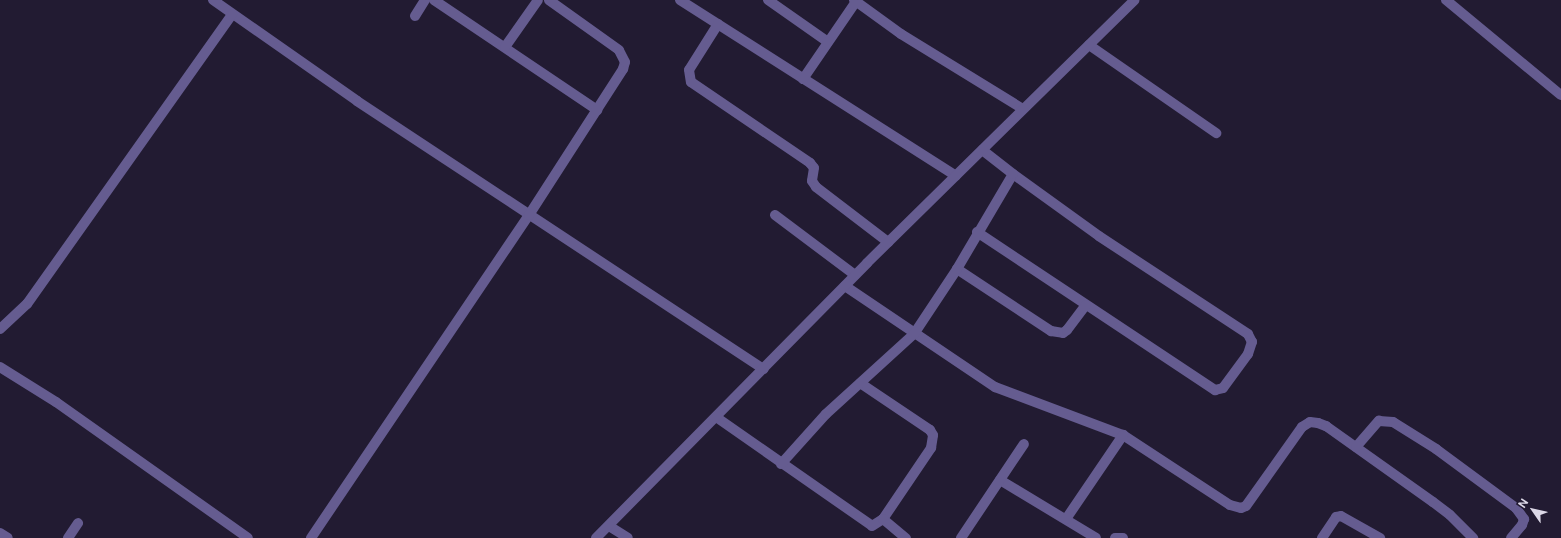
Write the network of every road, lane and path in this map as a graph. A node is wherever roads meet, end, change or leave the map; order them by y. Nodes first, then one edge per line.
1 (213, 0) edge
2 (425, 0) edge
3 (434, 0) edge
4 (538, 0) edge
5 (549, 0) edge
6 (680, 0) edge
7 (768, 0) edge
8 (1135, 0) edge
9 (1446, 0) edge
10 (856, 1) edge
11 (232, 14) junction
12 (414, 16) dead end
13 (718, 24) junction
14 (828, 42) junction
15 (1089, 45) junction
16 (505, 47) junction
17 (803, 79) junction
18 (1561, 95) edge
19 (1024, 109) junction
20 (597, 110) junction
21 (1216, 133) dead end
22 (982, 150) junction
23 (1013, 174) junction
24 (956, 176) junction
25 (775, 214) dead end
26 (529, 215) junction
27 (977, 232) junction
28 (888, 242) junction
29 (957, 269) junction
30 (856, 275) junction
31 (845, 286) junction
32 (1086, 305) junction
33 (0, 329) edge
34 (914, 334) junction
35 (0, 367) edge
36 (764, 369) junction
37 (860, 384) junction
38 (716, 417) junction
39 (1123, 435) junction
40 (1024, 444) dead end
41 (1356, 447) junction
42 (781, 464) junction
43 (1000, 480) junction
44 (882, 519) junction
45 (1066, 519) junction
46 (78, 523) dead end
47 (609, 526) junction
48 (0, 533) edge
49 (8, 538) edge
50 (68, 538) edge
51 (248, 538) edge
52 (311, 538) edge
53 (596, 538) edge
54 (628, 538) edge
55 (906, 538) edge
56 (961, 538) edge
57 (1096, 538) edge
58 (1115, 538) edge
59 (1123, 538) edge
60 (1322, 538) edge
61 (1380, 538) edge
62 (1473, 538) edge
63 (1510, 538) edge

1 - 11 street
2 - 12 street
3 - 16 street
4 - 16 street
5 - 20 street
6 - 13 street
7 - 14 street
8 - 15 street
9 - 18 street
10 - 14 street
10 - 19 street
11 - 26 street
11 - 33 street
13 - 17 street
13 - 28 street
14 - 17 street
15 - 19 street
15 - 21 street
16 - 20 street
17 - 24 street
19 - 22 street
20 - 26 street
22 - 23 street
22 - 24 street
23 - 27 street
23 - 32 street
24 - 28 street
25 - 30 street
26 - 36 street
26 - 52 street
27 - 29 street
27 - 32 street
28 - 30 street
29 - 32 street
29 - 34 street
30 - 31 street
31 - 34 street
31 - 36 street
34 - 37 street
34 - 39 street
35 - 51 street
36 - 38 street
37 - 42 street
37 - 44 street
38 - 42 street
38 - 47 street
39 - 41 street
39 - 45 street
40 - 43 street
41 - 62 street
41 - 63 street
42 - 44 street
43 - 45 street
43 - 56 street
44 - 55 street
45 - 57 street
46 - 50 street
47 - 53 street
47 - 54 street
48 - 49 street
58 - 59 street
60 - 61 street

